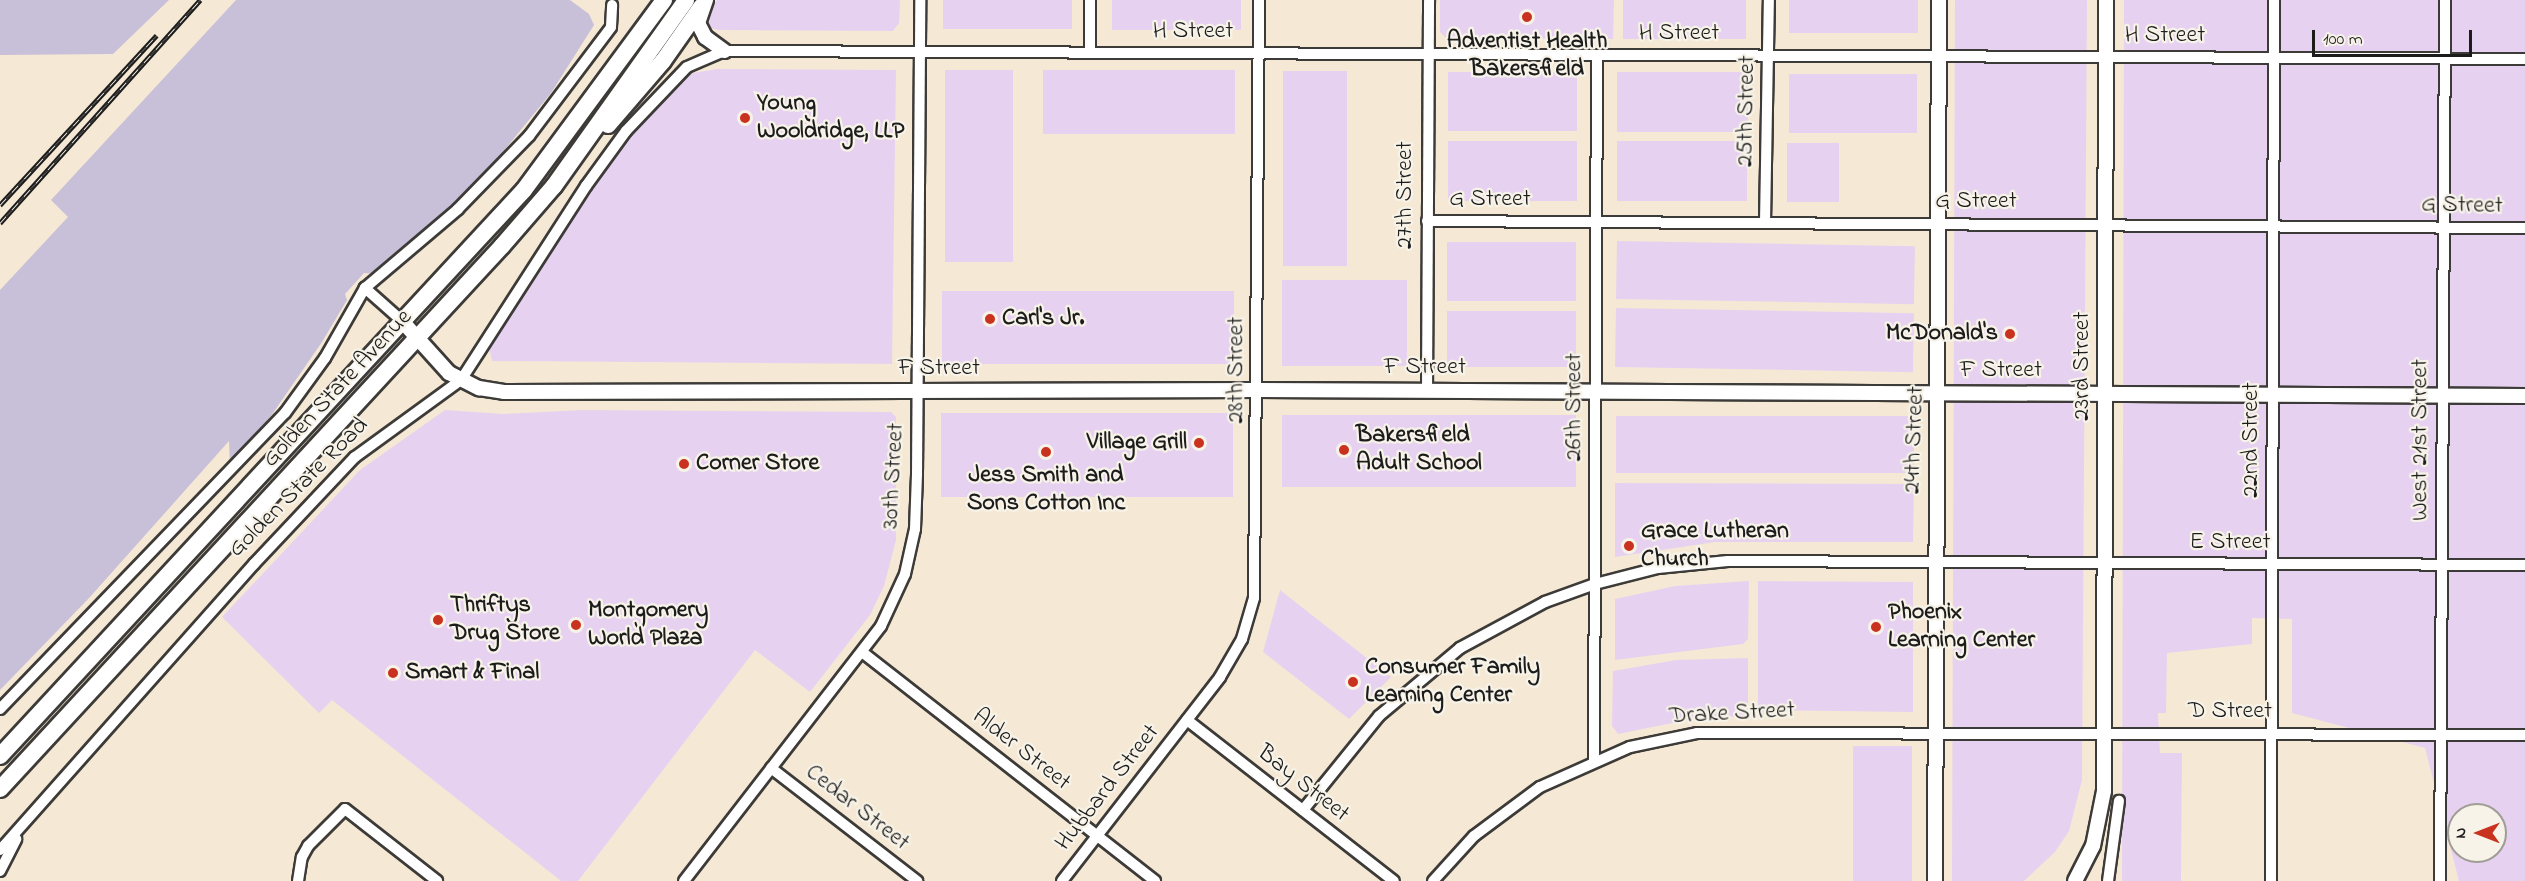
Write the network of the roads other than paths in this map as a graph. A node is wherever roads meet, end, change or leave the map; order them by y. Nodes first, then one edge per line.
1 (652, 0) edge
2 (664, 0) edge
3 (920, 0) edge
4 (1090, 0) edge
5 (1259, 0) edge
6 (1429, 0) edge
7 (1769, 0) edge
8 (1939, 0) edge
9 (2106, 0) edge
10 (2274, 0) edge
11 (2445, 0) edge
12 (613, 2) edge
13 (698, 2) edge
14 (724, 51) junction
15 (920, 52) junction
16 (1090, 53) junction
17 (1259, 54) junction
18 (1428, 54) junction
19 (1597, 55) junction
20 (1769, 56) junction
21 (1939, 56) junction
22 (2106, 57) junction
23 (2274, 58) junction
24 (2444, 59) junction
25 (2525, 59) edge
26 (601, 84) junction
27 (1427, 221) junction
28 (1596, 221) junction
29 (1766, 222) junction
30 (1939, 223) junction
31 (2106, 224) junction
32 (2274, 225) junction
33 (2443, 226) junction
34 (2525, 228) edge
35 (365, 288) junction
36 (402, 321) junction
37 (418, 338) junction
38 (461, 380) junction
39 (1258, 390) junction
40 (1426, 391) junction
41 (918, 392) junction
42 (1596, 392) junction
43 (1939, 393) junction
44 (2106, 394) junction
45 (2273, 395) junction
46 (2442, 395) junction
47 (2525, 396) edge
48 (1935, 562) junction
49 (2106, 563) junction
50 (2272, 564) junction
51 (2441, 565) junction
52 (2525, 565) edge
53 (1595, 584) junction
54 (862, 652) junction
55 (0, 709) edge
56 (1187, 720) junction
57 (1935, 731) junction
58 (2105, 733) junction
59 (2271, 733) junction
60 (2441, 734) junction
61 (2525, 735) edge
62 (0, 756) edge
63 (1594, 760) junction
64 (771, 768) junction
65 (0, 789) edge
66 (2119, 801) dead end
67 (1303, 810) junction
68 (20, 830) junction
69 (1097, 836) junction
70 (0, 850) edge
71 (0, 871) edge
72 (298, 881) edge
73 (437, 881) edge
74 (684, 881) edge
75 (916, 881) edge
76 (1062, 881) edge
77 (1155, 881) edge
78 (1394, 881) edge
79 (1433, 881) edge
80 (1935, 881) edge
81 (2075, 881) edge
82 (2108, 881) edge
83 (2271, 881) edge
84 (2440, 881) edge

1 - 26 highway
2 - 26 highway, Golden State Avenue
3 - 15 street, 30th Street
4 - 16 street
5 - 17 street, 28th Street
6 - 18 street, 27th Street
7 - 20 street, 25th Street
8 - 21 main road, 24th Street
9 - 22 main road, 23rd Street
10 - 23 street, 22nd Street
11 - 24 street, West 21st Street
12 - 35 street
13 - 14 main road
13 - 37 highway, Golden State Avenue
14 - 15 street, H Street
14 - 38 street, Golden State Road
15 - 16 street, H Street
15 - 41 street, 30th Street
16 - 17 street, H Street
17 - 18 street, H Street
17 - 39 street, 28th Street
18 - 19 street, H Street
18 - 27 street, 27th Street
19 - 20 street, H Street
19 - 28 street, 26th Street
20 - 21 street, H Street
20 - 29 street, 25th Street
21 - 22 street, H Street
21 - 30 main road, 24th Street
22 - 23 street, H Street
22 - 31 main road, 23rd Street
23 - 24 street, H Street
23 - 32 street, 22nd Street
24 - 25 street, H Street
24 - 33 street, West 21st Street
26 - 36 highway, Golden State Avenue
27 - 28 street, G Street
27 - 40 street, 27th Street
28 - 29 street, G Street
28 - 42 street, 26th Street
29 - 30 street, G Street
30 - 31 street, G Street
30 - 43 main road, 24th Street
31 - 32 street, G Street
31 - 44 main road, 23rd Street
32 - 33 street, G Street
32 - 45 street, 22nd Street
33 - 34 street, G Street
33 - 46 street, West 21st Street
35 - 36 street, F Street
35 - 55 street
36 - 37 main road, F Street
36 - 62 highway, Golden State Avenue
37 - 38 main road, F Street
37 - 65 highway, Golden State Avenue
38 - 41 main road, F Street
38 - 68 street, Golden State Road
39 - 40 main road, F Street
39 - 41 main road, F Street
39 - 56 street, 28th Street
40 - 42 main road, F Street
41 - 54 street, 30th Street
42 - 43 main road, F Street
42 - 53 street, 26th Street
43 - 44 main road, F Street
43 - 48 main road, 24th Street
44 - 45 main road, F Street
44 - 49 main road, 23rd Street
45 - 46 main road, F Street
45 - 50 street, 22nd Street
46 - 47 main road, F Street
46 - 51 street, West 21st Street
48 - 49 street, E Street
48 - 53 street, E Street
48 - 57 main road, 24th Street
49 - 50 street, E Street
49 - 58 main road, 23rd Street
50 - 51 street, E Street
50 - 59 street, 22nd Street
51 - 52 street, E Street
51 - 60 street, West 21st Street
53 - 63 street, 26th Street
53 - 67 street, E Street
54 - 64 street, 30th Street
54 - 69 street, Alder Street
56 - 67 street, Bay Street
56 - 69 street, Hubbard Street
57 - 58 street, D Street
57 - 63 street, Drake Street
57 - 80 main road, 24th Street
58 - 59 street, D Street
58 - 81 main road
59 - 60 street, D Street
59 - 83 street, 22nd Street
60 - 61 street, D Street
60 - 84 street, West 21st Street
63 - 79 street, Drake Street
64 - 74 street, 30th Street
64 - 75 street, Cedar Street
66 - 82 street
67 - 78 street, Bay Street
68 - 70 street
68 - 71 street
69 - 76 street, Hubbard Street
69 - 77 street, Alder Street
72 - 73 street

